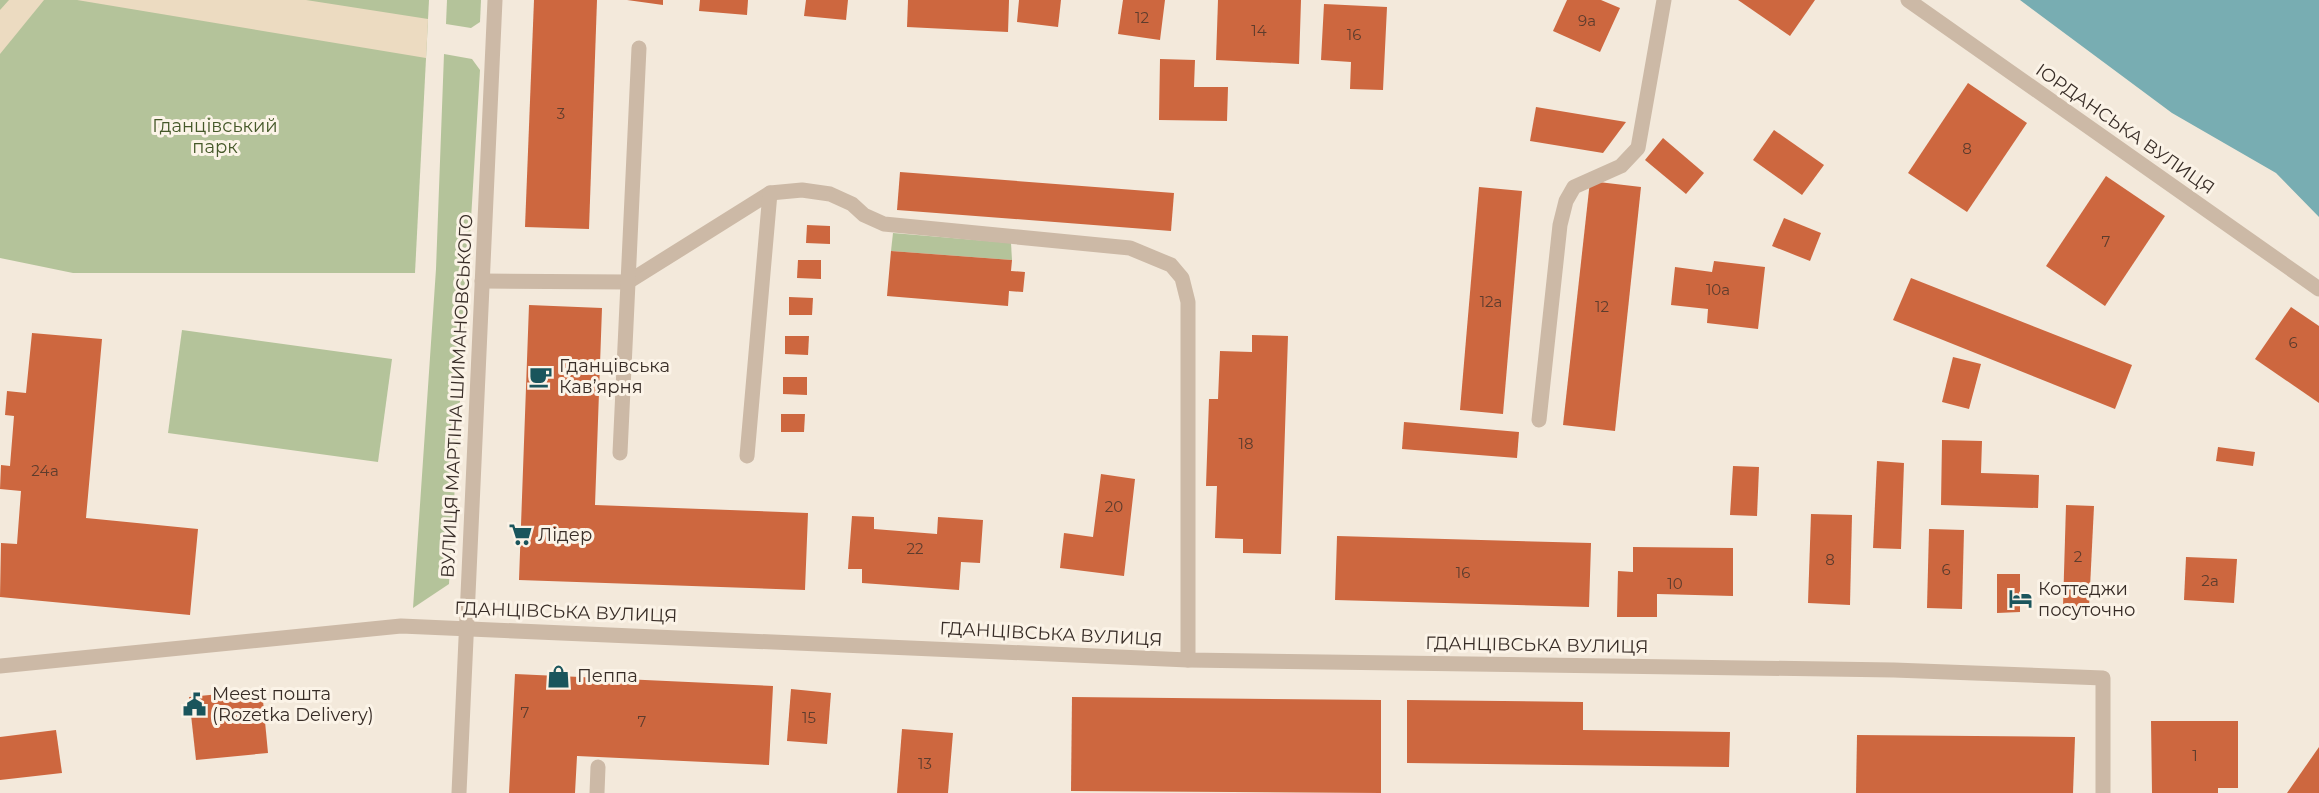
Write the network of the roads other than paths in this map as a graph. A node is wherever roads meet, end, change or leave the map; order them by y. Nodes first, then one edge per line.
1 (495, 0) edge
2 (1664, 0) edge
3 (1908, 0) edge
4 (639, 48) dead end
5 (770, 193) junction
6 (482, 281) junction
7 (628, 282) junction
8 (2319, 289) edge
9 (1539, 420) dead end
10 (620, 453) dead end
11 (747, 456) dead end
12 (466, 627) junction
13 (1188, 660) junction
14 (0, 666) edge
15 (598, 767) dead end
16 (459, 793) edge
17 (597, 793) edge
18 (2103, 793) edge

1 - 6 street, ВУЛИЦЯ МАРТІНА ШИМАНОВСЬКОГО
2 - 9 street
3 - 8 street, ІОРДАНСЬКА ВУЛИЦЯ
4 - 7 street
5 - 7 street
5 - 11 street
5 - 13 street
6 - 7 street
6 - 12 street, ВУЛИЦЯ МАРТІНА ШИМАНОВСЬКОГО
7 - 10 street
12 - 13 street, ГДАНЦІВСЬКА ВУЛИЦЯ
12 - 14 street, ГДАНЦІВСЬКА ВУЛИЦЯ
12 - 16 street, ВУЛИЦЯ МАРТІНА ШИМАНОВСЬКОГО
13 - 18 street, ГДАНЦІВСЬКА ВУЛИЦЯ
15 - 17 street

